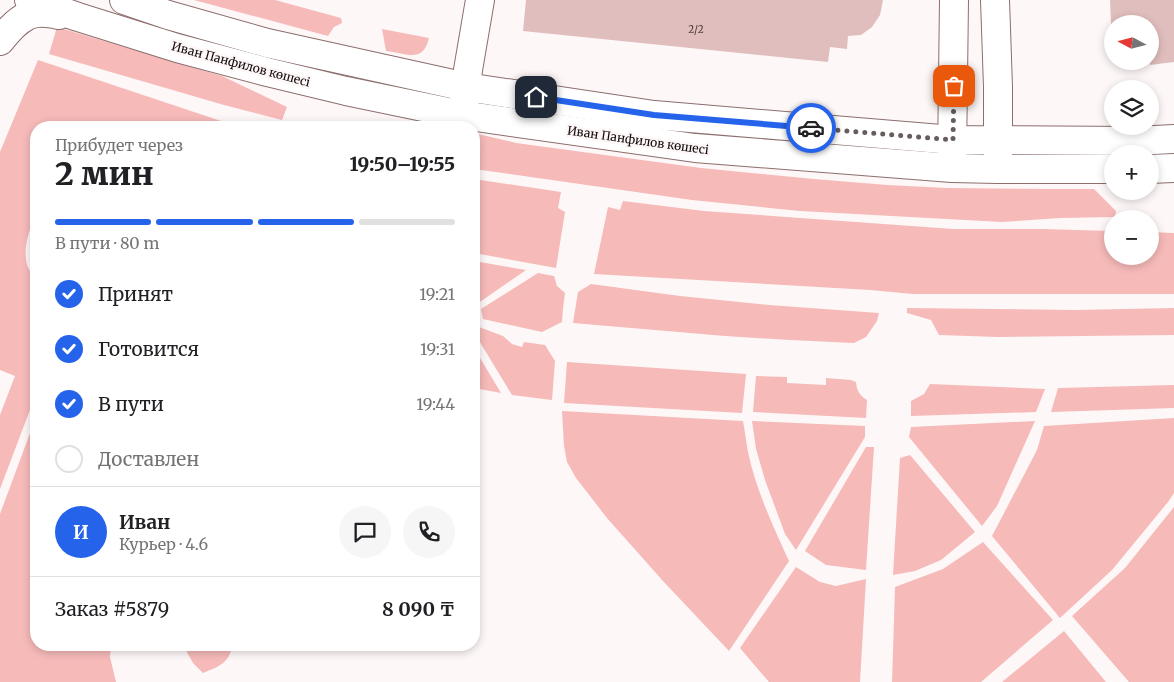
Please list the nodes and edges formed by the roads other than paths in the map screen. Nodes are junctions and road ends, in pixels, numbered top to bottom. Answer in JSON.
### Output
{"nodes":[{"id":1,"x":29,"y":0,"type":"edge"},
{"id":2,"x":124,"y":0,"type":"edge"},
{"id":3,"x":480,"y":0,"type":"edge"},
{"id":4,"x":954,"y":0,"type":"edge"},
{"id":5,"x":995,"y":0,"type":"edge"},
{"id":6,"x":78,"y":17,"type":"junction"},
{"id":7,"x":0,"y":41,"type":"edge"},
{"id":8,"x":466,"y":88,"type":"junction"},
{"id":9,"x":462,"y":115,"type":"junction"},
{"id":10,"x":953,"y":140,"type":"junction"},
{"id":11,"x":1174,"y":140,"type":"edge"},
{"id":12,"x":998,"y":141,"type":"junction"},
{"id":13,"x":952,"y":168,"type":"junction"},
{"id":14,"x":1174,"y":168,"type":"edge"},
{"id":15,"x":998,"y":169,"type":"junction"},
{"id":16,"x":1104,"y":169,"type":"edge"},
{"id":17,"x":1159,"y":169,"type":"edge"}],
"edges":[{"from":1,"to":6,"type":"street","name":"Иван Панфилов көшесі"},
{"from":2,"to":8,"type":"street"},
{"from":3,"to":8,"type":"street"},
{"from":4,"to":10,"type":"street"},
{"from":5,"to":12,"type":"street"},
{"from":6,"to":7,"type":"street"},
{"from":6,"to":9,"type":"street","name":"Иван Панфилов көшесі"},
{"from":8,"to":9,"type":"street"},
{"from":8,"to":10,"type":"street"},
{"from":9,"to":13,"type":"street","name":"Иван Панфилов көшесі"},
{"from":10,"to":12,"type":"street"},
{"from":10,"to":13,"type":"street"},
{"from":11,"to":12,"type":"street"},
{"from":12,"to":15,"type":"street"},
{"from":13,"to":15,"type":"street","name":"Иван Панфилов көшесі"},
{"from":14,"to":17,"type":"street"},
{"from":15,"to":16,"type":"street","name":"Иван Панфилов көшесі"}]}
